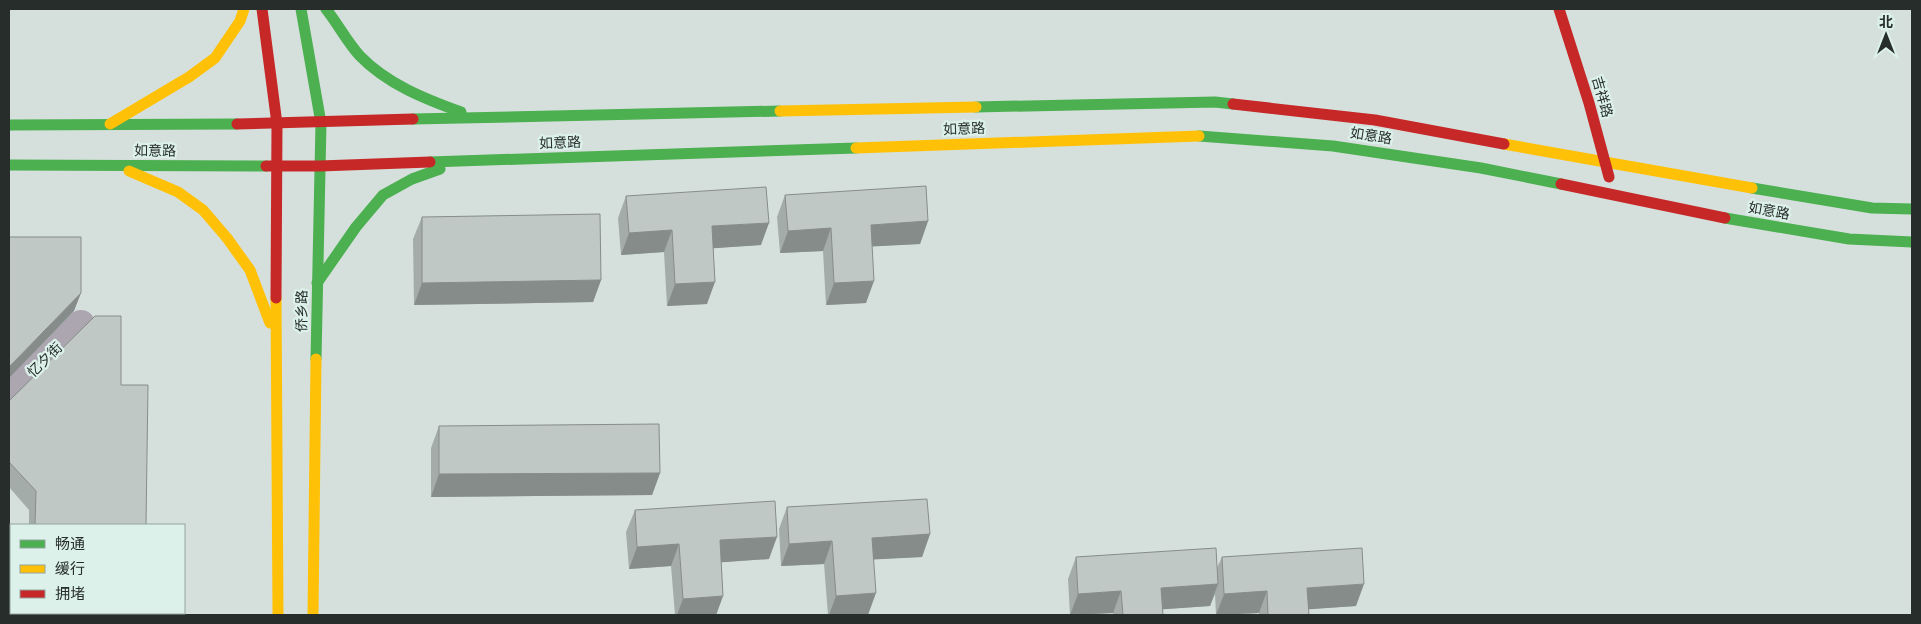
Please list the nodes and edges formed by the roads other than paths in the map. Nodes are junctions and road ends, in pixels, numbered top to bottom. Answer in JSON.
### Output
{"nodes":[{"id":1,"x":244,"y":9,"type":"edge"},
{"id":2,"x":262,"y":9,"type":"edge"},
{"id":3,"x":301,"y":9,"type":"edge"},
{"id":4,"x":326,"y":9,"type":"edge"},
{"id":5,"x":1559,"y":9,"type":"edge"},
{"id":6,"x":476,"y":117,"type":"junction"},
{"id":7,"x":321,"y":123,"type":"junction"},
{"id":8,"x":277,"y":124,"type":"junction"},
{"id":9,"x":9,"y":125,"type":"edge"},
{"id":10,"x":109,"y":125,"type":"junction"},
{"id":11,"x":1604,"y":161,"type":"junction"},
{"id":12,"x":462,"y":162,"type":"junction"},
{"id":13,"x":9,"y":165,"type":"edge"},
{"id":14,"x":116,"y":166,"type":"junction"},
{"id":15,"x":320,"y":166,"type":"junction"},
{"id":16,"x":277,"y":168,"type":"junction"},
{"id":17,"x":1614,"y":195,"type":"junction"},
{"id":18,"x":1912,"y":209,"type":"edge"},
{"id":19,"x":1912,"y":242,"type":"edge"},
{"id":20,"x":317,"y":283,"type":"junction"},
{"id":21,"x":81,"y":324,"type":"dead end"},
{"id":22,"x":276,"y":340,"type":"junction"},
{"id":23,"x":9,"y":396,"type":"edge"},
{"id":24,"x":278,"y":615,"type":"edge"},
{"id":25,"x":313,"y":615,"type":"edge"}],
"edges":[{"from":1,"to":10,"type":"street"},
{"from":2,"to":8,"type":"street","name":"侨乡路"},
{"from":3,"to":7,"type":"street","name":"侨乡路"},
{"from":4,"to":6,"type":"street"},
{"from":5,"to":11,"type":"street","name":"吉祥路"},
{"from":6,"to":7,"type":"street","name":"如意路"},
{"from":6,"to":11,"type":"street","name":"如意路"},
{"from":7,"to":8,"type":"street","name":"如意路"},
{"from":7,"to":15,"type":"street","name":"侨乡路"},
{"from":8,"to":10,"type":"street","name":"如意路"},
{"from":8,"to":16,"type":"street","name":"侨乡路"},
{"from":9,"to":10,"type":"street","name":"如意路"},
{"from":11,"to":17,"type":"street","name":"吉祥路"},
{"from":11,"to":18,"type":"street","name":"如意路"},
{"from":12,"to":15,"type":"street","name":"如意路"},
{"from":12,"to":17,"type":"street","name":"如意路"},
{"from":12,"to":20,"type":"street"},
{"from":13,"to":14,"type":"street","name":"如意路"},
{"from":14,"to":16,"type":"street","name":"如意路"},
{"from":14,"to":22,"type":"street"},
{"from":15,"to":16,"type":"street","name":"如意路"},
{"from":15,"to":20,"type":"street","name":"侨乡路"},
{"from":16,"to":22,"type":"street","name":"侨乡路"},
{"from":17,"to":19,"type":"street","name":"如意路"},
{"from":20,"to":25,"type":"street","name":"侨乡路"},
{"from":21,"to":23,"type":"street","name":"忆夕街"},
{"from":22,"to":24,"type":"street","name":"侨乡路"}]}
